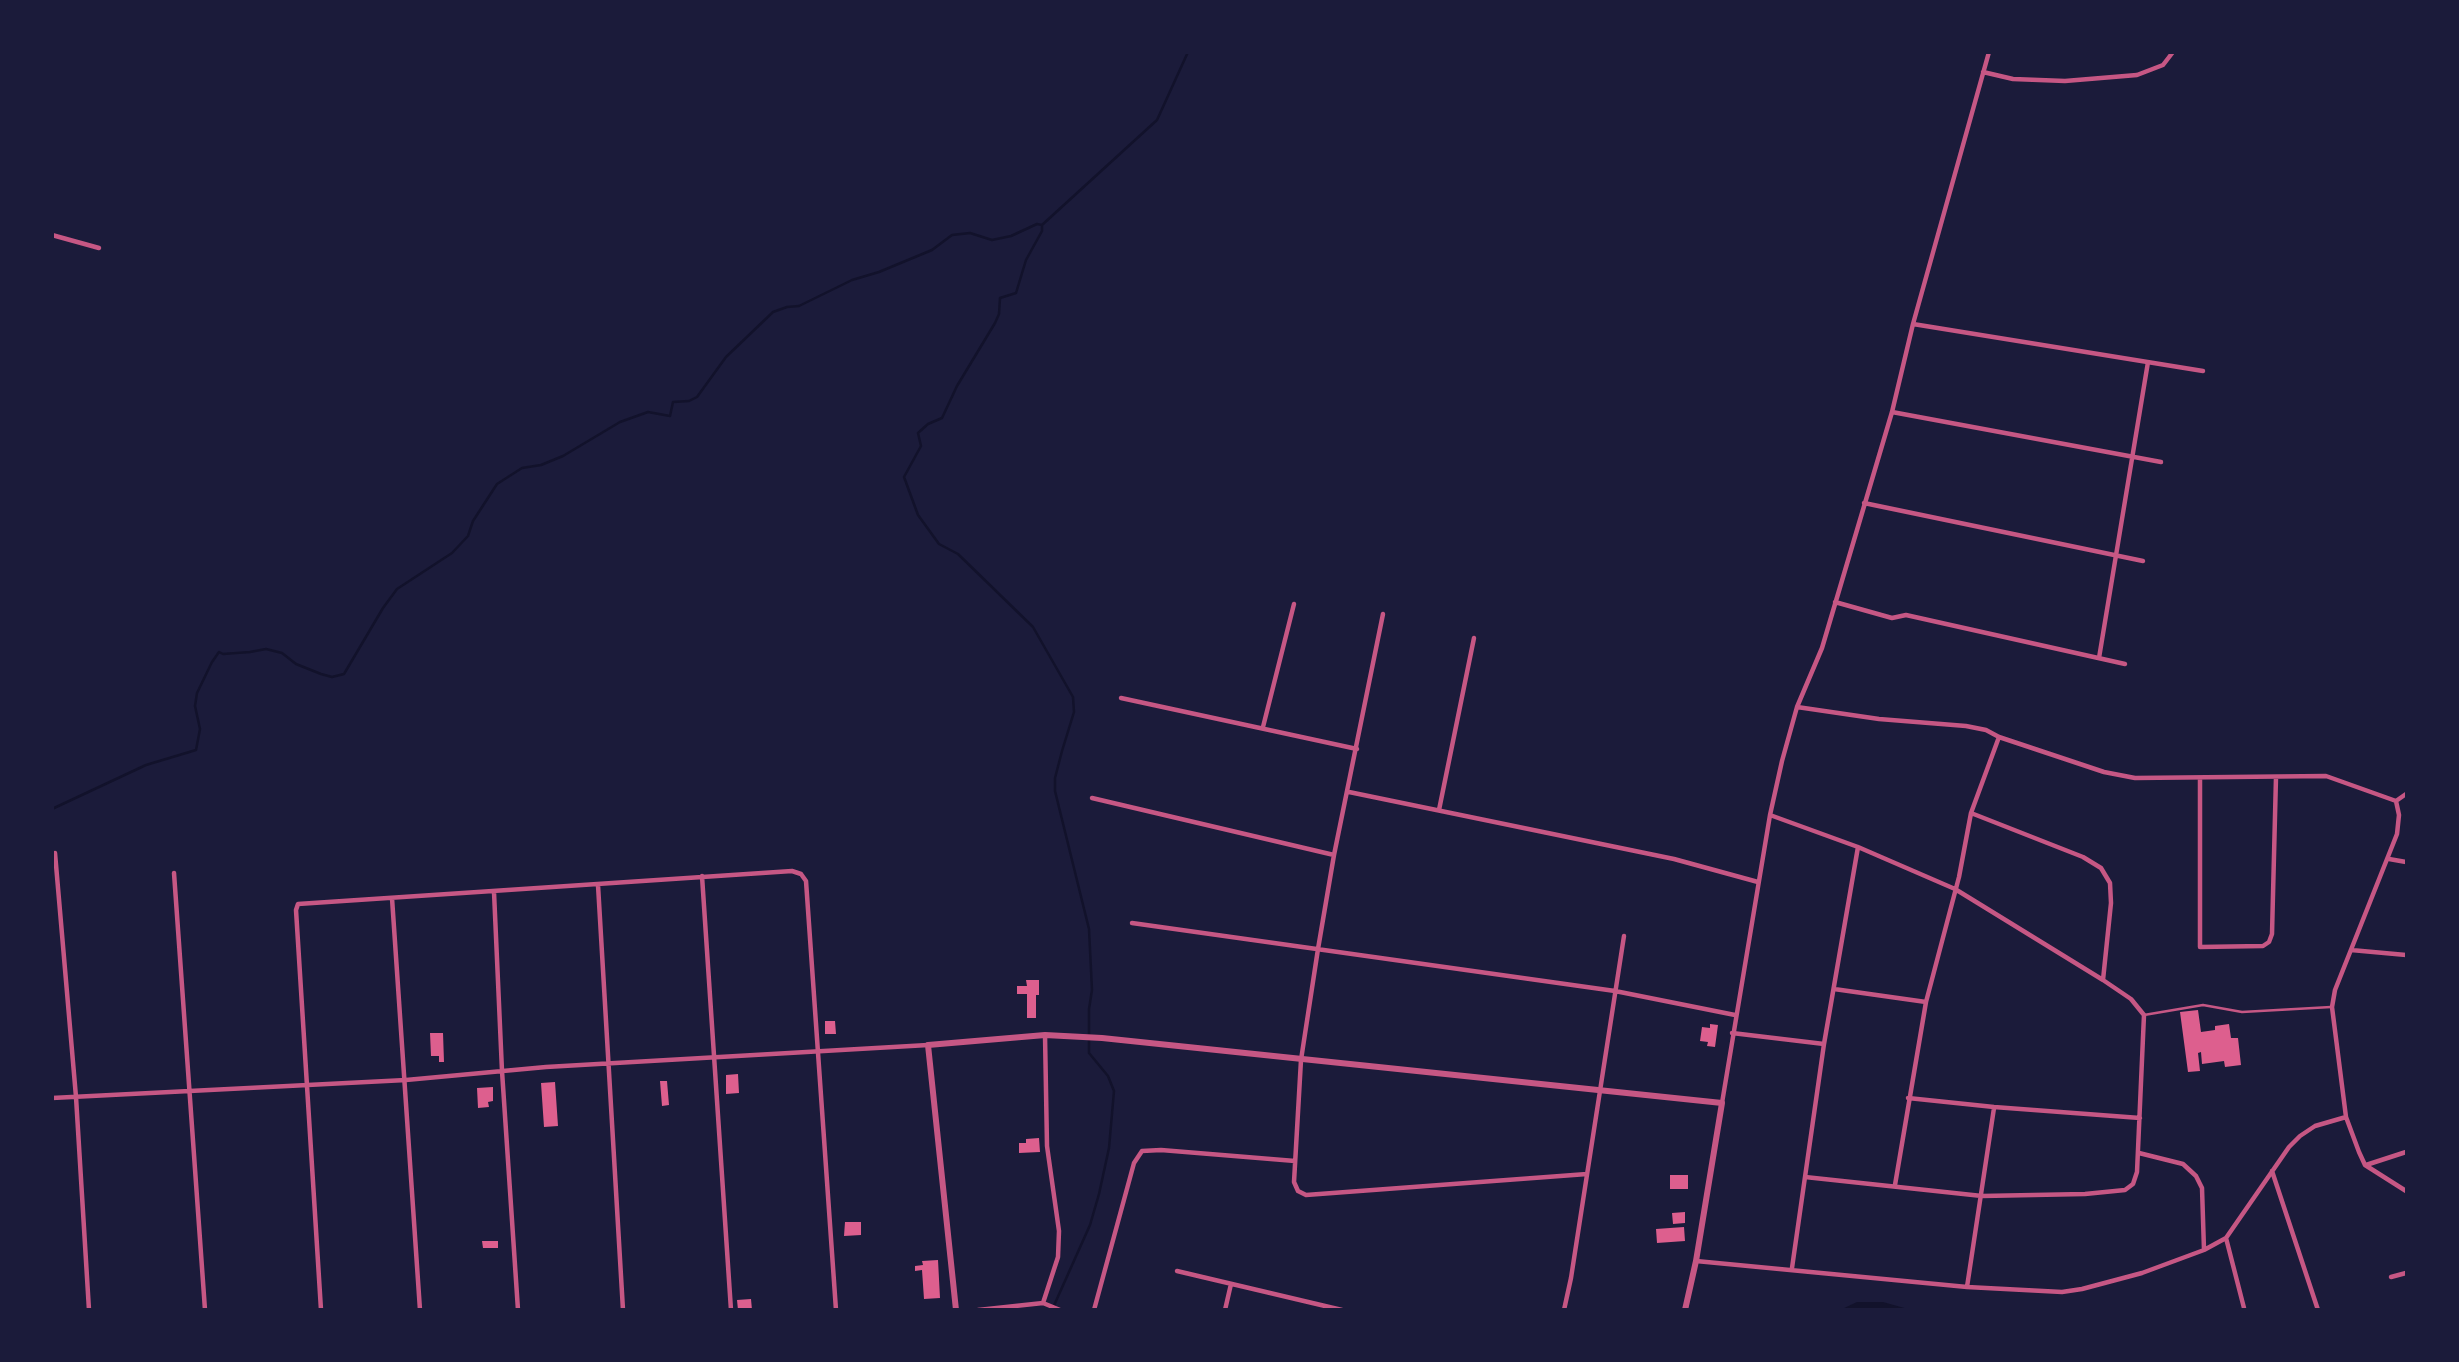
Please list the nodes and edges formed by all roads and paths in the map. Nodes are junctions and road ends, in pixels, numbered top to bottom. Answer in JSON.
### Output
{"nodes":[{"id":1,"x":1989,"y":52,"type":"edge"},
{"id":2,"x":2174,"y":52,"type":"edge"},
{"id":3,"x":1983,"y":72,"type":"junction"},
{"id":4,"x":52,"y":235,"type":"edge"},
{"id":5,"x":99,"y":248,"type":"dead end"},
{"id":6,"x":1913,"y":324,"type":"junction"},
{"id":7,"x":2148,"y":362,"type":"junction"},
{"id":8,"x":2203,"y":371,"type":"dead end"},
{"id":9,"x":1892,"y":412,"type":"junction"},
{"id":10,"x":2133,"y":456,"type":"junction"},
{"id":11,"x":2161,"y":462,"type":"dead end"},
{"id":12,"x":1864,"y":503,"type":"junction"},
{"id":13,"x":2116,"y":556,"type":"junction"},
{"id":14,"x":2143,"y":561,"type":"dead end"},
{"id":15,"x":1835,"y":602,"type":"junction"},
{"id":16,"x":1294,"y":604,"type":"dead end"},
{"id":17,"x":1383,"y":614,"type":"dead end"},
{"id":18,"x":1474,"y":638,"type":"dead end"},
{"id":19,"x":2099,"y":658,"type":"junction"},
{"id":20,"x":2125,"y":664,"type":"dead end"},
{"id":21,"x":1121,"y":698,"type":"dead end"},
{"id":22,"x":1797,"y":707,"type":"junction"},
{"id":23,"x":1263,"y":727,"type":"junction"},
{"id":24,"x":1999,"y":737,"type":"junction"},
{"id":25,"x":1357,"y":749,"type":"junction"},
{"id":26,"x":2276,"y":776,"type":"junction"},
{"id":27,"x":2200,"y":778,"type":"junction"},
{"id":28,"x":1349,"y":792,"type":"junction"},
{"id":29,"x":2406,"y":794,"type":"edge"},
{"id":30,"x":1092,"y":798,"type":"dead end"},
{"id":31,"x":2396,"y":801,"type":"junction"},
{"id":32,"x":1439,"y":810,"type":"junction"},
{"id":33,"x":1971,"y":813,"type":"junction"},
{"id":34,"x":1770,"y":814,"type":"junction"},
{"id":35,"x":1858,"y":847,"type":"junction"},
{"id":36,"x":55,"y":853,"type":"dead end"},
{"id":37,"x":1335,"y":855,"type":"junction"},
{"id":38,"x":2389,"y":859,"type":"junction"},
{"id":39,"x":2406,"y":862,"type":"edge"},
{"id":40,"x":174,"y":873,"type":"dead end"},
{"id":41,"x":702,"y":876,"type":"junction"},
{"id":42,"x":1758,"y":882,"type":"junction"},
{"id":43,"x":598,"y":885,"type":"junction"},
{"id":44,"x":1955,"y":889,"type":"junction"},
{"id":45,"x":494,"y":892,"type":"junction"},
{"id":46,"x":392,"y":898,"type":"junction"},
{"id":47,"x":1132,"y":923,"type":"dead end"},
{"id":48,"x":1624,"y":936,"type":"dead end"},
{"id":49,"x":1318,"y":949,"type":"junction"},
{"id":50,"x":2351,"y":950,"type":"junction"},
{"id":51,"x":2406,"y":955,"type":"edge"},
{"id":52,"x":2103,"y":980,"type":"junction"},
{"id":53,"x":1833,"y":989,"type":"junction"},
{"id":54,"x":1615,"y":991,"type":"junction"},
{"id":55,"x":1926,"y":1002,"type":"junction"},
{"id":56,"x":2332,"y":1007,"type":"junction"},
{"id":57,"x":2144,"y":1014,"type":"junction"},
{"id":58,"x":1735,"y":1015,"type":"junction"},
{"id":59,"x":1732,"y":1033,"type":"junction"},
{"id":60,"x":1045,"y":1035,"type":"junction"},
{"id":61,"x":1824,"y":1044,"type":"junction"},
{"id":62,"x":928,"y":1045,"type":"junction"},
{"id":63,"x":819,"y":1050,"type":"junction"},
{"id":64,"x":713,"y":1057,"type":"junction"},
{"id":65,"x":1301,"y":1060,"type":"junction"},
{"id":66,"x":608,"y":1064,"type":"junction"},
{"id":67,"x":502,"y":1071,"type":"junction"},
{"id":68,"x":406,"y":1080,"type":"junction"},
{"id":69,"x":308,"y":1084,"type":"junction"},
{"id":70,"x":1600,"y":1090,"type":"junction"},
{"id":71,"x":190,"y":1091,"type":"junction"},
{"id":72,"x":76,"y":1097,"type":"junction"},
{"id":73,"x":52,"y":1098,"type":"edge"},
{"id":74,"x":1908,"y":1098,"type":"junction"},
{"id":75,"x":1721,"y":1103,"type":"junction"},
{"id":76,"x":1994,"y":1107,"type":"junction"},
{"id":77,"x":2346,"y":1117,"type":"junction"},
{"id":78,"x":2140,"y":1118,"type":"junction"},
{"id":79,"x":2406,"y":1152,"type":"edge"},
{"id":80,"x":2139,"y":1153,"type":"junction"},
{"id":81,"x":1295,"y":1161,"type":"junction"},
{"id":82,"x":2365,"y":1165,"type":"junction"},
{"id":83,"x":2272,"y":1171,"type":"junction"},
{"id":84,"x":1587,"y":1174,"type":"junction"},
{"id":85,"x":1805,"y":1177,"type":"junction"},
{"id":86,"x":1895,"y":1185,"type":"junction"},
{"id":87,"x":2406,"y":1191,"type":"edge"},
{"id":88,"x":1982,"y":1196,"type":"junction"},
{"id":89,"x":2226,"y":1238,"type":"junction"},
{"id":90,"x":2204,"y":1250,"type":"junction"},
{"id":91,"x":1696,"y":1261,"type":"junction"},
{"id":92,"x":1792,"y":1268,"type":"junction"},
{"id":93,"x":1177,"y":1271,"type":"dead end"},
{"id":94,"x":2406,"y":1273,"type":"edge"},
{"id":95,"x":2391,"y":1277,"type":"dead end"},
{"id":96,"x":1231,"y":1284,"type":"junction"},
{"id":97,"x":1967,"y":1287,"type":"junction"},
{"id":98,"x":1043,"y":1303,"type":"junction"},
{"id":99,"x":2244,"y":1308,"type":"edge"},
{"id":100,"x":89,"y":1310,"type":"edge"},
{"id":101,"x":205,"y":1310,"type":"edge"},
{"id":102,"x":321,"y":1310,"type":"edge"},
{"id":103,"x":420,"y":1310,"type":"edge"},
{"id":104,"x":518,"y":1310,"type":"edge"},
{"id":105,"x":623,"y":1310,"type":"edge"},
{"id":106,"x":731,"y":1310,"type":"edge"},
{"id":107,"x":836,"y":1310,"type":"edge"},
{"id":108,"x":956,"y":1310,"type":"edge"},
{"id":109,"x":978,"y":1310,"type":"edge"},
{"id":110,"x":1060,"y":1310,"type":"edge"},
{"id":111,"x":1094,"y":1310,"type":"edge"},
{"id":112,"x":1225,"y":1310,"type":"edge"},
{"id":113,"x":1342,"y":1310,"type":"edge"},
{"id":114,"x":1564,"y":1310,"type":"edge"},
{"id":115,"x":1685,"y":1310,"type":"edge"},
{"id":116,"x":2318,"y":1310,"type":"edge"}],
"edges":[{"from":1,"to":3,"type":"street"},
{"from":2,"to":3,"type":"street"},
{"from":3,"to":6,"type":"street"},
{"from":4,"to":5,"type":"street"},
{"from":6,"to":7,"type":"street"},
{"from":6,"to":9,"type":"street"},
{"from":7,"to":8,"type":"street"},
{"from":7,"to":10,"type":"street"},
{"from":9,"to":10,"type":"street"},
{"from":9,"to":12,"type":"street"},
{"from":10,"to":11,"type":"street"},
{"from":10,"to":13,"type":"street"},
{"from":12,"to":13,"type":"street"},
{"from":12,"to":15,"type":"street"},
{"from":13,"to":14,"type":"street"},
{"from":13,"to":19,"type":"street"},
{"from":15,"to":19,"type":"street"},
{"from":15,"to":22,"type":"street"},
{"from":16,"to":23,"type":"street"},
{"from":17,"to":25,"type":"street"},
{"from":18,"to":32,"type":"street"},
{"from":19,"to":20,"type":"street"},
{"from":21,"to":23,"type":"street"},
{"from":22,"to":24,"type":"street"},
{"from":22,"to":34,"type":"street"},
{"from":23,"to":25,"type":"street"},
{"from":24,"to":27,"type":"street"},
{"from":24,"to":33,"type":"street"},
{"from":25,"to":28,"type":"street"},
{"from":26,"to":27,"type":"street"},
{"from":26,"to":27,"type":"street"},
{"from":26,"to":31,"type":"street"},
{"from":28,"to":32,"type":"street"},
{"from":28,"to":37,"type":"street"},
{"from":29,"to":31,"type":"street"},
{"from":30,"to":37,"type":"street"},
{"from":31,"to":38,"type":"street"},
{"from":32,"to":42,"type":"street"},
{"from":33,"to":44,"type":"street"},
{"from":33,"to":52,"type":"street"},
{"from":34,"to":35,"type":"street"},
{"from":34,"to":42,"type":"street"},
{"from":35,"to":44,"type":"street"},
{"from":35,"to":53,"type":"street"},
{"from":36,"to":72,"type":"street"},
{"from":37,"to":49,"type":"street"},
{"from":38,"to":39,"type":"street"},
{"from":38,"to":50,"type":"street"},
{"from":40,"to":71,"type":"street"},
{"from":41,"to":43,"type":"street"},
{"from":41,"to":63,"type":"street"},
{"from":41,"to":64,"type":"street"},
{"from":42,"to":58,"type":"street"},
{"from":43,"to":45,"type":"street"},
{"from":43,"to":66,"type":"street"},
{"from":44,"to":52,"type":"street"},
{"from":44,"to":55,"type":"street"},
{"from":45,"to":46,"type":"street"},
{"from":45,"to":67,"type":"street"},
{"from":46,"to":68,"type":"street"},
{"from":46,"to":69,"type":"street"},
{"from":47,"to":49,"type":"street"},
{"from":48,"to":54,"type":"street"},
{"from":49,"to":54,"type":"street"},
{"from":49,"to":65,"type":"street"},
{"from":50,"to":51,"type":"street"},
{"from":50,"to":56,"type":"street"},
{"from":52,"to":57,"type":"street"},
{"from":53,"to":55,"type":"street"},
{"from":53,"to":61,"type":"street"},
{"from":54,"to":58,"type":"street"},
{"from":54,"to":70,"type":"street"},
{"from":55,"to":74,"type":"street"},
{"from":56,"to":57,"type":"lane"},
{"from":56,"to":77,"type":"street"},
{"from":57,"to":78,"type":"street"},
{"from":58,"to":59,"type":"street"},
{"from":59,"to":61,"type":"street"},
{"from":59,"to":75,"type":"street"},
{"from":60,"to":62,"type":"street"},
{"from":60,"to":65,"type":"street"},
{"from":60,"to":98,"type":"street"},
{"from":61,"to":85,"type":"street"},
{"from":62,"to":63,"type":"street"},
{"from":62,"to":108,"type":"street"},
{"from":63,"to":64,"type":"street"},
{"from":63,"to":107,"type":"street"},
{"from":64,"to":66,"type":"street"},
{"from":64,"to":106,"type":"street"},
{"from":65,"to":70,"type":"street"},
{"from":65,"to":81,"type":"street"},
{"from":66,"to":67,"type":"street"},
{"from":66,"to":105,"type":"street"},
{"from":67,"to":68,"type":"street"},
{"from":67,"to":104,"type":"street"},
{"from":68,"to":69,"type":"street"},
{"from":68,"to":103,"type":"street"},
{"from":69,"to":71,"type":"street"},
{"from":69,"to":102,"type":"street"},
{"from":70,"to":75,"type":"street"},
{"from":70,"to":84,"type":"street"},
{"from":71,"to":72,"type":"street"},
{"from":71,"to":101,"type":"street"},
{"from":72,"to":73,"type":"street"},
{"from":72,"to":100,"type":"street"},
{"from":74,"to":76,"type":"street"},
{"from":74,"to":86,"type":"street"},
{"from":75,"to":91,"type":"street"},
{"from":76,"to":78,"type":"street"},
{"from":76,"to":88,"type":"street"},
{"from":77,"to":82,"type":"street"},
{"from":77,"to":83,"type":"street"},
{"from":78,"to":80,"type":"street"},
{"from":79,"to":82,"type":"street"},
{"from":80,"to":88,"type":"street"},
{"from":80,"to":90,"type":"street"},
{"from":81,"to":84,"type":"street"},
{"from":81,"to":111,"type":"street"},
{"from":82,"to":87,"type":"street"},
{"from":83,"to":89,"type":"street"},
{"from":83,"to":116,"type":"street"},
{"from":84,"to":114,"type":"street"},
{"from":85,"to":86,"type":"street"},
{"from":85,"to":92,"type":"street"},
{"from":86,"to":88,"type":"street"},
{"from":88,"to":97,"type":"street"},
{"from":89,"to":90,"type":"street"},
{"from":89,"to":99,"type":"street"},
{"from":90,"to":97,"type":"street"},
{"from":91,"to":92,"type":"street"},
{"from":91,"to":115,"type":"street"},
{"from":92,"to":97,"type":"street"},
{"from":93,"to":96,"type":"street"},
{"from":94,"to":95,"type":"street"},
{"from":96,"to":112,"type":"street"},
{"from":96,"to":113,"type":"street"},
{"from":98,"to":109,"type":"street"},
{"from":98,"to":110,"type":"street"}]}
